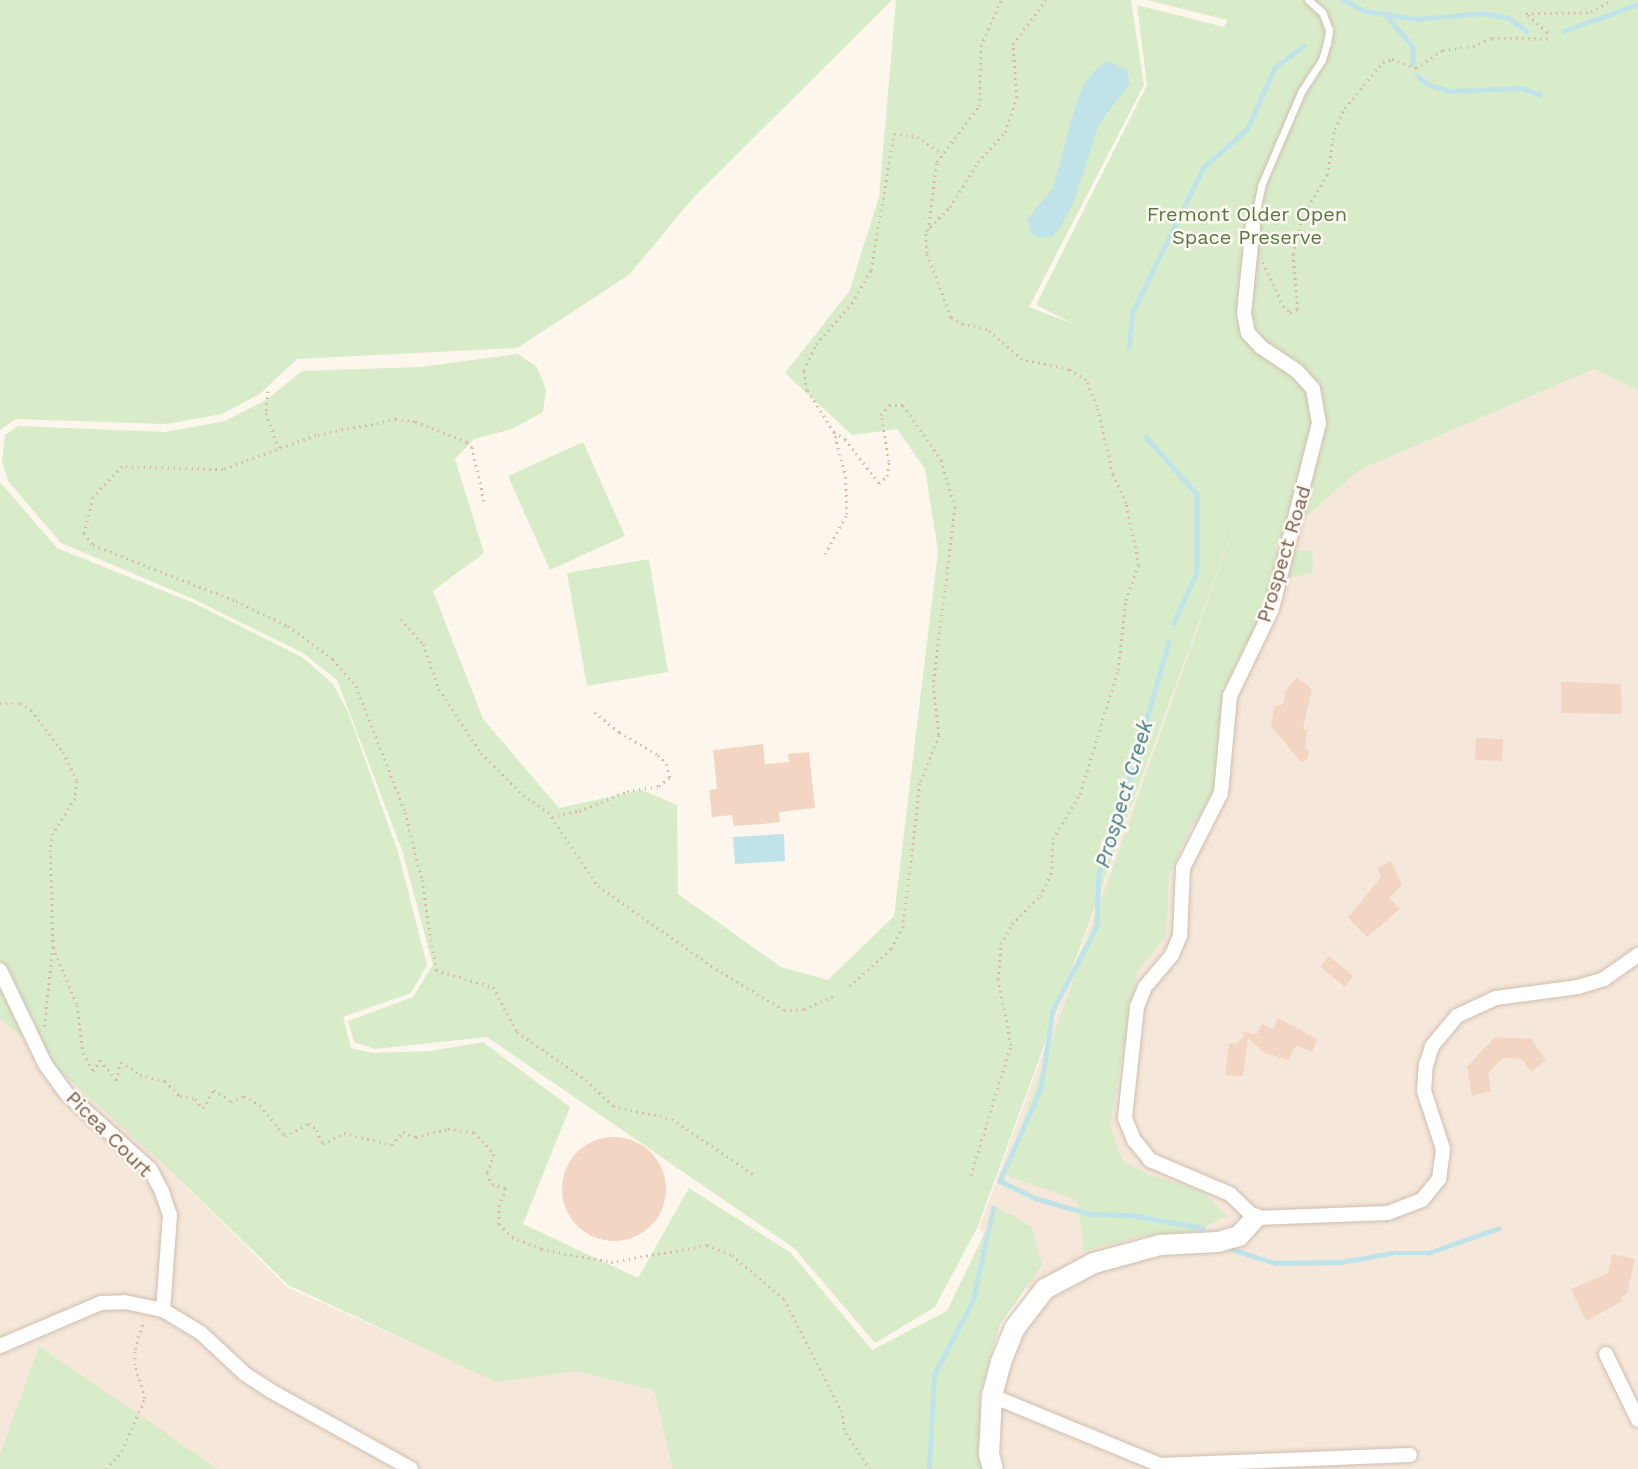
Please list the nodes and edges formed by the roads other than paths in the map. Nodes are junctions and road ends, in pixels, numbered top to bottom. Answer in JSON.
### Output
{"nodes":[{"id":1,"x":1308,"y":0,"type":"edge"},
{"id":2,"x":1252,"y":230,"type":"joint"},
{"id":3,"x":1638,"y":955,"type":"edge"},
{"id":4,"x":0,"y":970,"type":"edge"},
{"id":5,"x":1255,"y":1218,"type":"junction"},
{"id":6,"x":163,"y":1310,"type":"junction"},
{"id":7,"x":0,"y":1346,"type":"edge"},
{"id":8,"x":1606,"y":1354,"type":"dead end"},
{"id":9,"x":992,"y":1396,"type":"junction"},
{"id":10,"x":1638,"y":1420,"type":"edge"},
{"id":11,"x":1410,"y":1455,"type":"dead end"},
{"id":12,"x":411,"y":1469,"type":"edge"},
{"id":13,"x":993,"y":1469,"type":"edge"}],
"edges":[{"from":1,"to":2,"type":"lane","name":"Prospect Road"},
{"from":2,"to":5,"type":"street","name":"Prospect Road"},
{"from":3,"to":5,"type":"street"},
{"from":4,"to":6,"type":"street","name":"Picea Court"},
{"from":5,"to":9,"type":"street"},
{"from":6,"to":7,"type":"street"},
{"from":6,"to":12,"type":"street"},
{"from":8,"to":10,"type":"street"},
{"from":9,"to":11,"type":"street"},
{"from":9,"to":13,"type":"street"}]}
